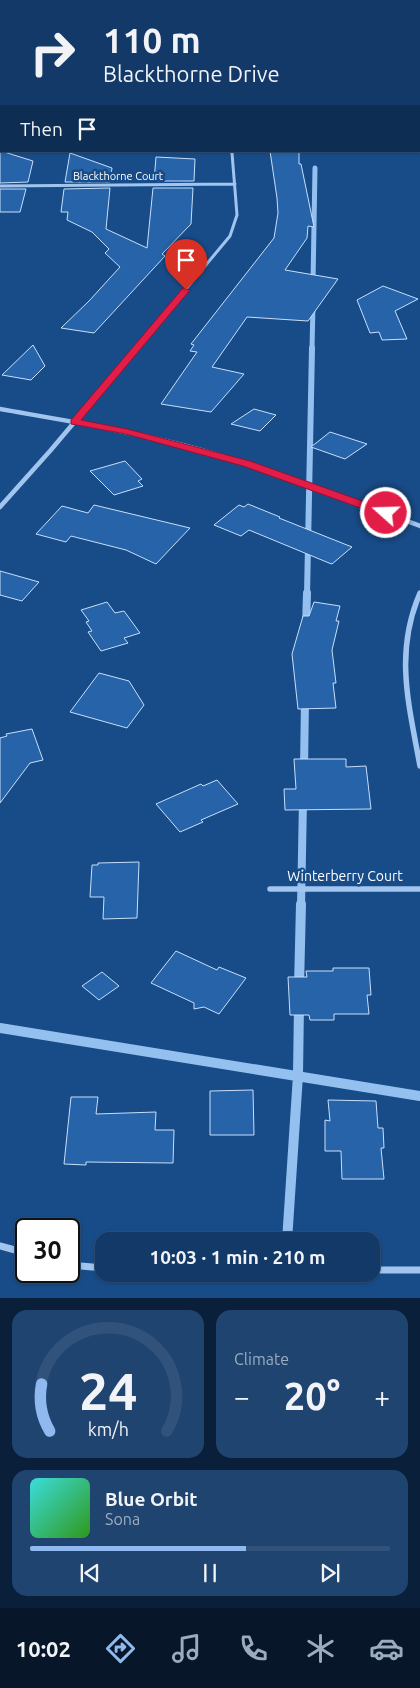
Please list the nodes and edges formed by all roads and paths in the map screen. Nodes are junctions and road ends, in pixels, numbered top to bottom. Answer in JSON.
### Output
{"nodes":[{"id":1,"x":232,"y":152,"type":"edge"},
{"id":2,"x":235,"y":184,"type":"junction"},
{"id":3,"x":0,"y":186,"type":"edge"},
{"id":4,"x":0,"y":410,"type":"edge"},
{"id":5,"x":74,"y":422,"type":"junction"},
{"id":6,"x":0,"y":506,"type":"edge"},
{"id":7,"x":420,"y":526,"type":"edge"},
{"id":8,"x":420,"y":593,"type":"edge"},
{"id":9,"x":420,"y":766,"type":"edge"},
{"id":10,"x":270,"y":889,"type":"dead end"},
{"id":11,"x":420,"y":889,"type":"edge"},
{"id":12,"x":0,"y":1246,"type":"edge"},
{"id":13,"x":15,"y":1250,"type":"edge"},
{"id":14,"x":80,"y":1266,"type":"edge"},
{"id":15,"x":95,"y":1267,"type":"edge"},
{"id":16,"x":380,"y":1270,"type":"edge"},
{"id":17,"x":420,"y":1270,"type":"edge"}],
"edges":[{"from":1,"to":2,"type":"street"},
{"from":2,"to":3,"type":"street","name":"Blackthorne Court"},
{"from":2,"to":5,"type":"street"},
{"from":4,"to":5,"type":"street"},
{"from":5,"to":6,"type":"street"},
{"from":5,"to":7,"type":"street"},
{"from":8,"to":9,"type":"street"},
{"from":10,"to":11,"type":"street","name":"Winterberry Court"},
{"from":12,"to":13,"type":"street"},
{"from":14,"to":15,"type":"street"},
{"from":16,"to":17,"type":"street"}]}
